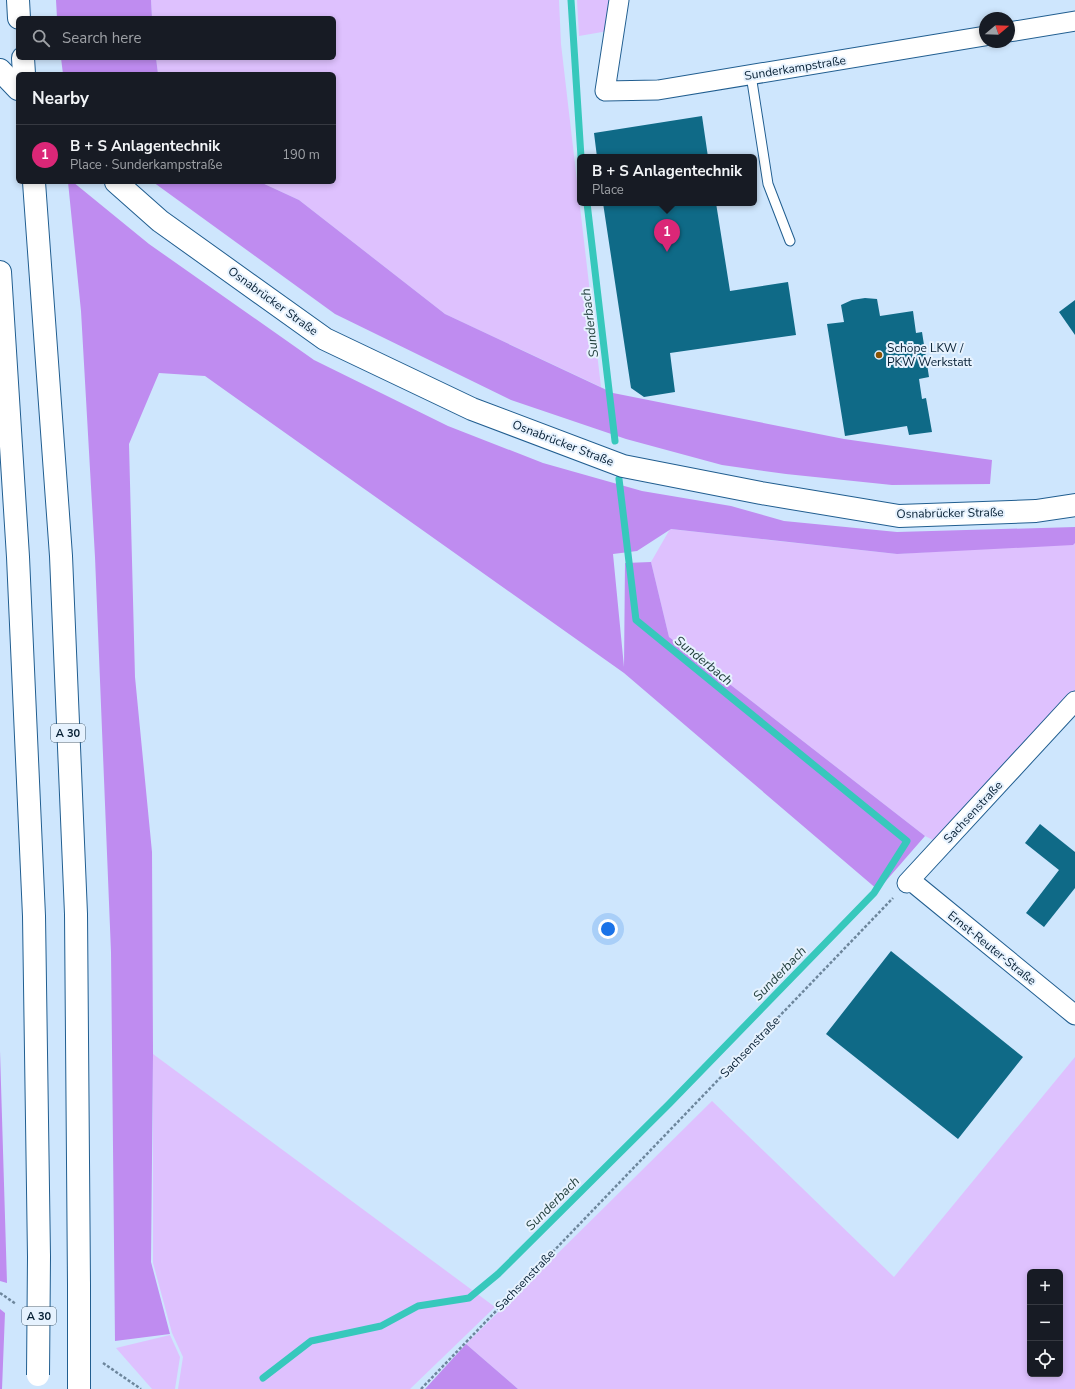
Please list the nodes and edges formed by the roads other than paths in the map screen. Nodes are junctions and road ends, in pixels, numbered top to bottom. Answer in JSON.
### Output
{"nodes":[{"id":1,"x":18,"y":0,"type":"edge"},
{"id":2,"x":619,"y":0,"type":"edge"},
{"id":3,"x":19,"y":16,"type":"edge"},
{"id":4,"x":1075,"y":21,"type":"edge"},
{"id":5,"x":1015,"y":31,"type":"edge"},
{"id":6,"x":979,"y":37,"type":"edge"},
{"id":7,"x":23,"y":60,"type":"edge"},
{"id":8,"x":0,"y":70,"type":"edge"},
{"id":9,"x":24,"y":72,"type":"edge"},
{"id":10,"x":751,"y":75,"type":"junction"},
{"id":11,"x":16,"y":87,"type":"edge"},
{"id":12,"x":34,"y":184,"type":"edge"},
{"id":13,"x":118,"y":184,"type":"edge"},
{"id":14,"x":790,"y":241,"type":"dead end"},
{"id":15,"x":0,"y":272,"type":"edge"},
{"id":16,"x":1075,"y":505,"type":"edge"},
{"id":17,"x":1075,"y":701,"type":"edge"},
{"id":18,"x":908,"y":882,"type":"joint"},
{"id":19,"x":1075,"y":1015,"type":"edge"},
{"id":20,"x":38,"y":1382,"type":"edge"},
{"id":21,"x":79,"y":1389,"type":"edge"}],
"edges":[{"from":1,"to":3,"type":"main road"},
{"from":2,"to":10,"type":"street","name":"Sunderkampstraße"},
{"from":4,"to":5,"type":"street"},
{"from":6,"to":10,"type":"street","name":"Sunderkampstraße"},
{"from":7,"to":9,"type":"main road"},
{"from":8,"to":11,"type":"main road"},
{"from":10,"to":14,"type":"lane"},
{"from":12,"to":21,"type":"main road","number":"A 30","bridge":true},
{"from":13,"to":16,"type":"main road","name":"Osnabrücker Straße"},
{"from":15,"to":20,"type":"main road","number":"A 30","bridge":true},
{"from":17,"to":18,"type":"street","name":"Sachsenstraße"},
{"from":18,"to":19,"type":"street","name":"Ernst-Reuter-Straße"}]}
